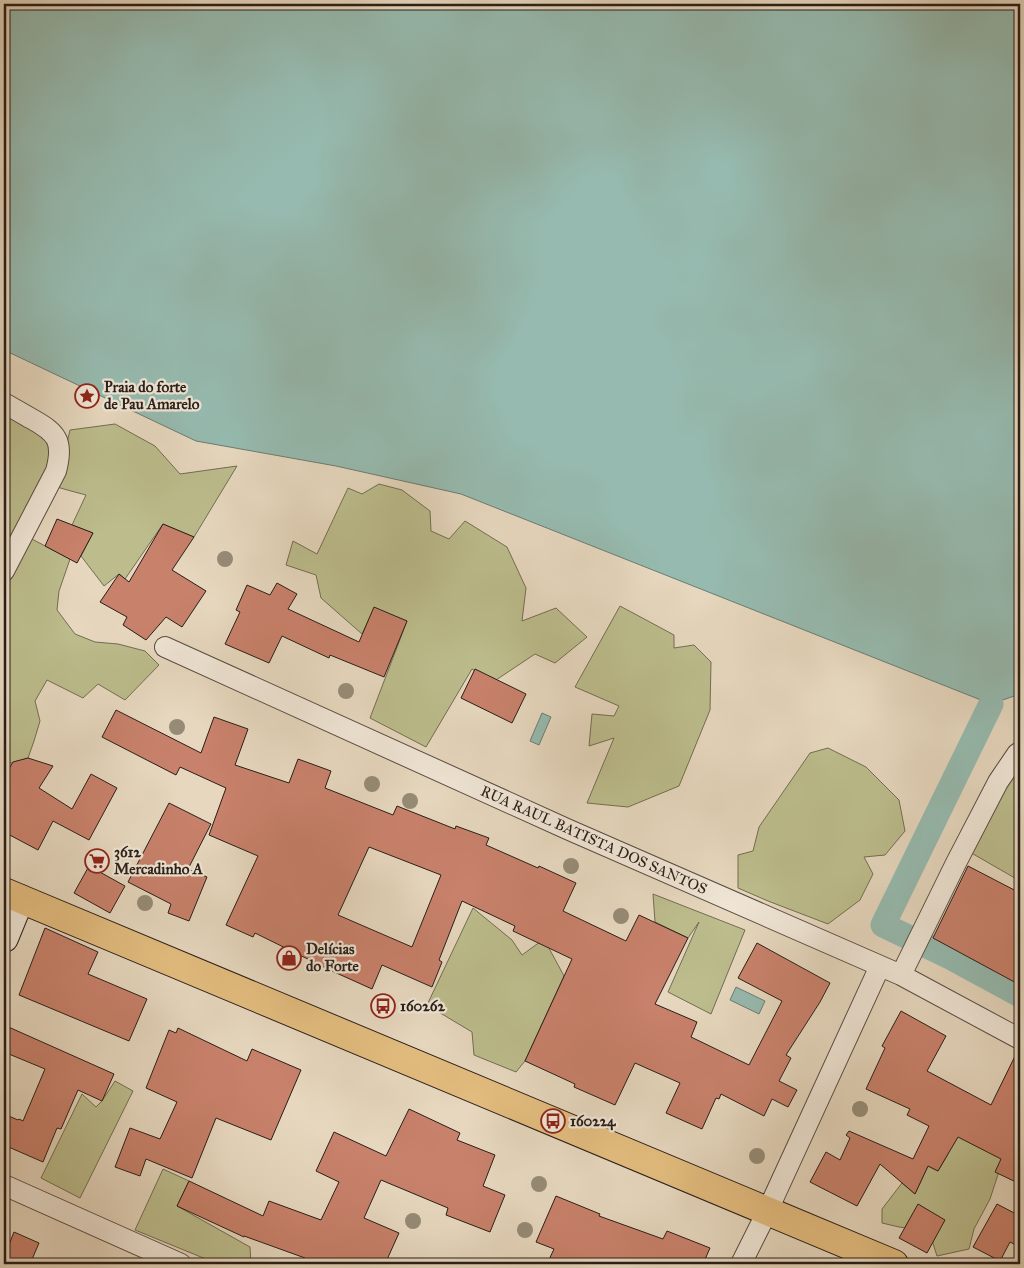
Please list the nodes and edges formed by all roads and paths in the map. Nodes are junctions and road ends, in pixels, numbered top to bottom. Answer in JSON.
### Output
{"nodes":[{"id":1,"x":4,"y":403,"type":"edge"},
{"id":2,"x":4,"y":571,"type":"edge"},
{"id":3,"x":165,"y":647,"type":"dead end"},
{"id":4,"x":1020,"y":752,"type":"edge"},
{"id":5,"x":12,"y":895,"type":"edge"},
{"id":6,"x":4,"y":938,"type":"edge"},
{"id":7,"x":880,"y":966,"type":"junction"},
{"id":8,"x":901,"y":975,"type":"junction"},
{"id":9,"x":1020,"y":1039,"type":"edge"},
{"id":10,"x":4,"y":1185,"type":"edge"},
{"id":11,"x":767,"y":1212,"type":"junction"},
{"id":12,"x":181,"y":1264,"type":"edge"},
{"id":13,"x":741,"y":1264,"type":"edge"},
{"id":14,"x":894,"y":1264,"type":"edge"}],
"edges":[{"from":1,"to":2,"type":"street"},
{"from":3,"to":7,"type":"street","name":"RUA RAUL BATISTA DOS SANTOS"},
{"from":4,"to":8,"type":"street"},
{"from":5,"to":6,"type":"street"},
{"from":5,"to":11,"type":"main road"},
{"from":7,"to":8,"type":"street","name":"RUA RAUL BATISTA DOS SANTOS"},
{"from":7,"to":11,"type":"street"},
{"from":8,"to":9,"type":"street","name":"RUA RAUL BATISTA DOS SANTOS"},
{"from":10,"to":12,"type":"street"},
{"from":11,"to":13,"type":"street"},
{"from":11,"to":14,"type":"main road"}]}
